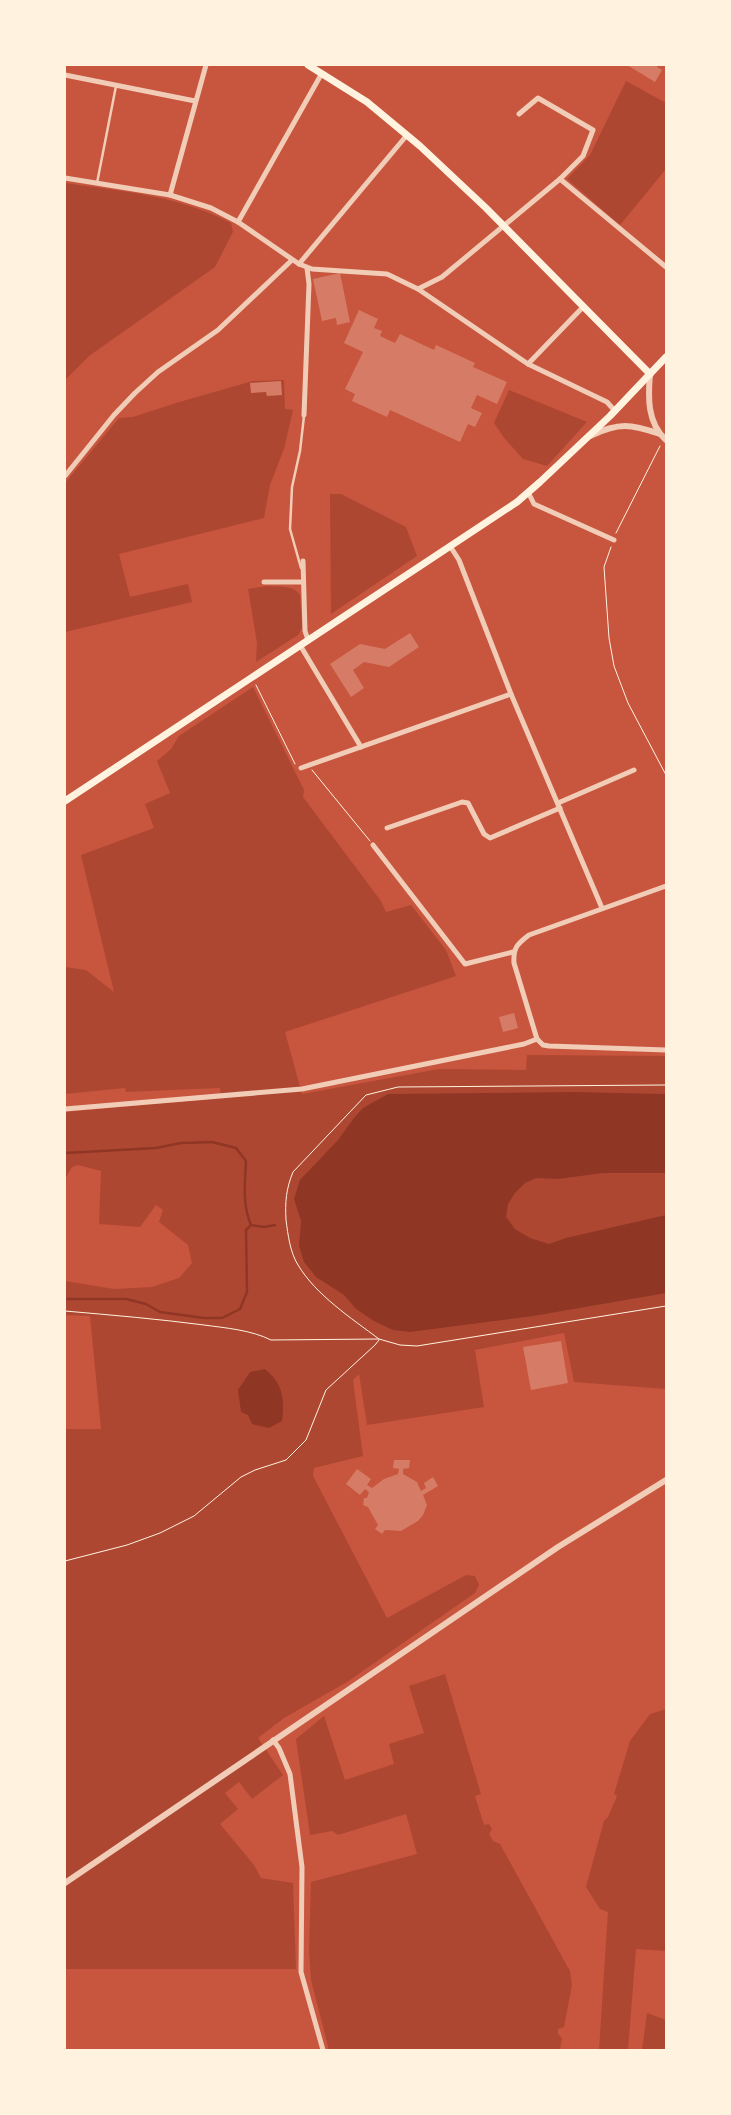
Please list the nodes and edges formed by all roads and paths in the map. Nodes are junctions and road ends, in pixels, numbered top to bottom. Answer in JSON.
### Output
{"nodes":[{"id":1,"x":206,"y":65,"type":"edge"},
{"id":2,"x":308,"y":65,"type":"edge"},
{"id":3,"x":322,"y":73,"type":"junction"},
{"id":4,"x":65,"y":75,"type":"edge"},
{"id":5,"x":116,"y":85,"type":"junction"},
{"id":6,"x":195,"y":101,"type":"junction"},
{"id":7,"x":519,"y":114,"type":"dead end"},
{"id":8,"x":407,"y":135,"type":"junction"},
{"id":9,"x":65,"y":178,"type":"edge"},
{"id":10,"x":560,"y":180,"type":"junction"},
{"id":11,"x":97,"y":183,"type":"junction"},
{"id":12,"x":170,"y":195,"type":"junction"},
{"id":13,"x":238,"y":222,"type":"junction"},
{"id":14,"x":504,"y":227,"type":"junction"},
{"id":15,"x":292,"y":260,"type":"junction"},
{"id":16,"x":299,"y":264,"type":"junction"},
{"id":17,"x":666,"y":267,"type":"edge"},
{"id":18,"x":307,"y":268,"type":"junction"},
{"id":19,"x":418,"y":289,"type":"junction"},
{"id":20,"x":583,"y":307,"type":"junction"},
{"id":21,"x":666,"y":356,"type":"edge"},
{"id":22,"x":528,"y":364,"type":"junction"},
{"id":23,"x":650,"y":374,"type":"junction"},
{"id":24,"x":615,"y":410,"type":"junction"},
{"id":25,"x":304,"y":415,"type":"joint"},
{"id":26,"x":660,"y":434,"type":"junction"},
{"id":27,"x":588,"y":437,"type":"junction"},
{"id":28,"x":666,"y":440,"type":"edge"},
{"id":29,"x":658,"y":449,"type":"dead end"},
{"id":30,"x":65,"y":476,"type":"edge"},
{"id":31,"x":528,"y":492,"type":"junction"},
{"id":32,"x":614,"y":540,"type":"junction"},
{"id":33,"x":450,"y":546,"type":"junction"},
{"id":34,"x":304,"y":561,"type":"dead end"},
{"id":35,"x":303,"y":574,"type":"junction"},
{"id":36,"x":264,"y":582,"type":"dead end"},
{"id":37,"x":303,"y":582,"type":"junction"},
{"id":38,"x":308,"y":640,"type":"junction"},
{"id":39,"x":300,"y":645,"type":"junction"},
{"id":40,"x":511,"y":694,"type":"junction"},
{"id":41,"x":361,"y":747,"type":"junction"},
{"id":42,"x":301,"y":768,"type":"dead end"},
{"id":43,"x":634,"y":770,"type":"dead end"},
{"id":44,"x":666,"y":775,"type":"edge"},
{"id":45,"x":65,"y":801,"type":"edge"},
{"id":46,"x":559,"y":806,"type":"junction"},
{"id":47,"x":387,"y":828,"type":"dead end"},
{"id":48,"x":374,"y":845,"type":"dead end"},
{"id":49,"x":666,"y":886,"type":"edge"},
{"id":50,"x":602,"y":908,"type":"junction"},
{"id":51,"x":513,"y":952,"type":"junction"},
{"id":52,"x":537,"y":1039,"type":"junction"},
{"id":53,"x":666,"y":1050,"type":"edge"},
{"id":54,"x":666,"y":1085,"type":"edge"},
{"id":55,"x":65,"y":1109,"type":"edge"},
{"id":56,"x":666,"y":1306,"type":"edge"},
{"id":57,"x":65,"y":1311,"type":"edge"},
{"id":58,"x":379,"y":1339,"type":"junction"},
{"id":59,"x":666,"y":1480,"type":"edge"},
{"id":60,"x":65,"y":1561,"type":"edge"},
{"id":61,"x":273,"y":1740,"type":"junction"},
{"id":62,"x":65,"y":1883,"type":"edge"},
{"id":63,"x":323,"y":2050,"type":"edge"}],
"edges":[{"from":1,"to":6,"type":"street"},
{"from":2,"to":3,"type":"main road"},
{"from":3,"to":8,"type":"main road"},
{"from":3,"to":13,"type":"street"},
{"from":4,"to":5,"type":"street"},
{"from":5,"to":6,"type":"street"},
{"from":5,"to":11,"type":"lane"},
{"from":6,"to":12,"type":"street"},
{"from":7,"to":10,"type":"street"},
{"from":8,"to":14,"type":"main road"},
{"from":8,"to":16,"type":"street"},
{"from":9,"to":11,"type":"street"},
{"from":10,"to":14,"type":"street"},
{"from":10,"to":17,"type":"street"},
{"from":11,"to":12,"type":"street"},
{"from":12,"to":13,"type":"street"},
{"from":13,"to":15,"type":"street"},
{"from":14,"to":19,"type":"street"},
{"from":14,"to":20,"type":"main road"},
{"from":15,"to":16,"type":"street"},
{"from":15,"to":30,"type":"street"},
{"from":16,"to":18,"type":"street"},
{"from":18,"to":19,"type":"street"},
{"from":18,"to":25,"type":"street"},
{"from":19,"to":22,"type":"street"},
{"from":20,"to":22,"type":"street"},
{"from":20,"to":23,"type":"main road"},
{"from":21,"to":23,"type":"main road"},
{"from":22,"to":24,"type":"street"},
{"from":23,"to":24,"type":"main road"},
{"from":23,"to":26,"type":"street"},
{"from":24,"to":27,"type":"main road"},
{"from":25,"to":35,"type":"lane"},
{"from":26,"to":27,"type":"street"},
{"from":26,"to":28,"type":"street"},
{"from":27,"to":31,"type":"main road"},
{"from":29,"to":32,"type":"path"},
{"from":31,"to":32,"type":"street"},
{"from":31,"to":33,"type":"main road"},
{"from":32,"to":44,"type":"path"},
{"from":33,"to":38,"type":"main road"},
{"from":33,"to":40,"type":"street"},
{"from":34,"to":35,"type":"street"},
{"from":35,"to":37,"type":"street"},
{"from":36,"to":37,"type":"street"},
{"from":37,"to":38,"type":"street"},
{"from":38,"to":39,"type":"main road"},
{"from":39,"to":41,"type":"street"},
{"from":39,"to":45,"type":"main road"},
{"from":40,"to":41,"type":"street"},
{"from":40,"to":46,"type":"street"},
{"from":41,"to":42,"type":"street"},
{"from":43,"to":46,"type":"street"},
{"from":46,"to":47,"type":"street"},
{"from":46,"to":50,"type":"street"},
{"from":48,"to":51,"type":"street"},
{"from":49,"to":50,"type":"street"},
{"from":50,"to":51,"type":"street"},
{"from":51,"to":52,"type":"street"},
{"from":52,"to":53,"type":"street"},
{"from":52,"to":55,"type":"street"},
{"from":54,"to":58,"type":"path"},
{"from":56,"to":58,"type":"path"},
{"from":57,"to":58,"type":"path"},
{"from":58,"to":60,"type":"path"},
{"from":59,"to":61,"type":"street"},
{"from":61,"to":62,"type":"street"},
{"from":61,"to":63,"type":"street"}]}
